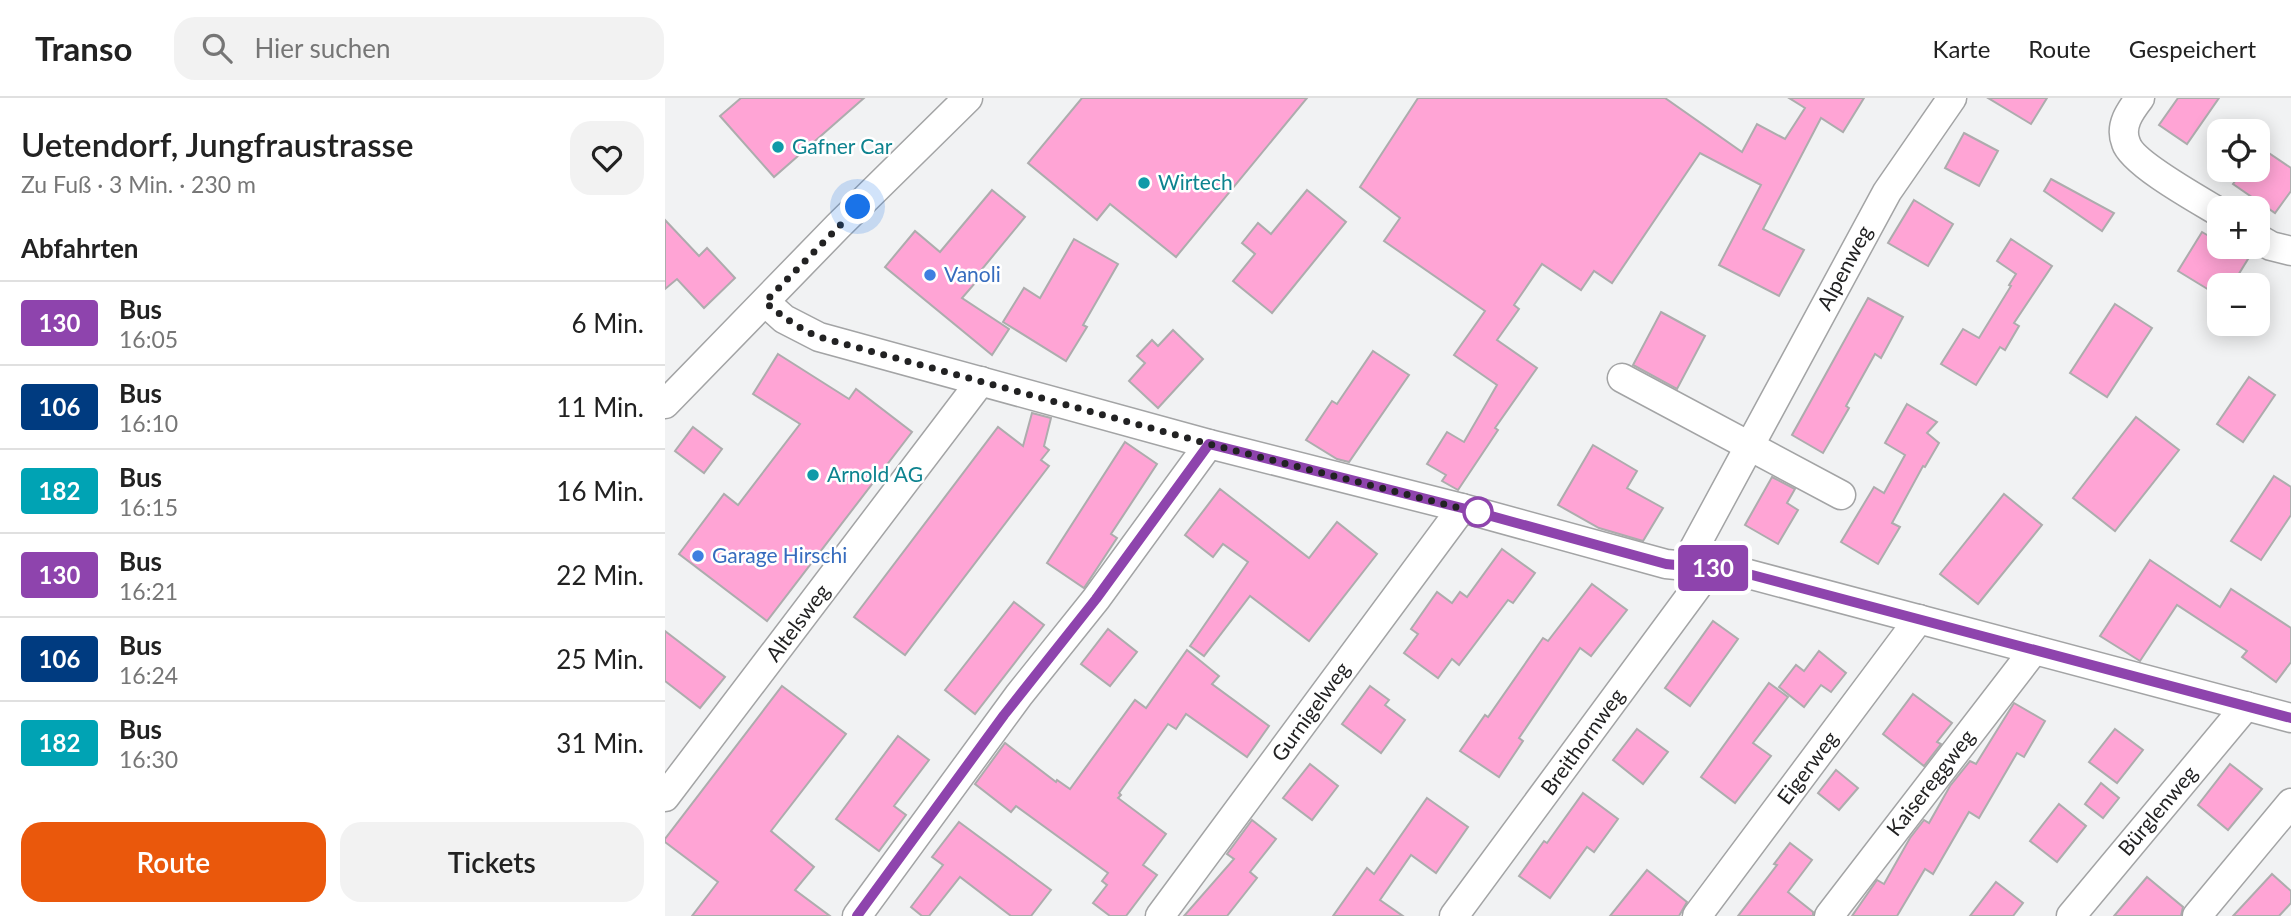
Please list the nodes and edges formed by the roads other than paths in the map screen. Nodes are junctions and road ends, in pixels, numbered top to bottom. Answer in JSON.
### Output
{"nodes":[{"id":1,"x":968,"y":98,"type":"edge"},
{"id":2,"x":1952,"y":98,"type":"edge"},
{"id":3,"x":2140,"y":98,"type":"edge"},
{"id":4,"x":2207,"y":204,"type":"edge"},
{"id":5,"x":2270,"y":246,"type":"edge"},
{"id":6,"x":2291,"y":251,"type":"edge"},
{"id":7,"x":765,"y":302,"type":"junction"},
{"id":8,"x":1622,"y":378,"type":"dead end"},
{"id":9,"x":981,"y":381,"type":"junction"},
{"id":10,"x":665,"y":404,"type":"edge"},
{"id":11,"x":1209,"y":444,"type":"junction"},
{"id":12,"x":1750,"y":445,"type":"junction"},
{"id":13,"x":1841,"y":495,"type":"dead end"},
{"id":14,"x":1462,"y":508,"type":"junction"},
{"id":15,"x":1698,"y":568,"type":"junction"},
{"id":16,"x":1919,"y":619,"type":"junction"},
{"id":17,"x":2034,"y":650,"type":"junction"},
{"id":18,"x":2246,"y":706,"type":"junction"},
{"id":19,"x":2291,"y":718,"type":"edge"},
{"id":20,"x":665,"y":797,"type":"edge"},
{"id":21,"x":2291,"y":803,"type":"edge"},
{"id":22,"x":857,"y":916,"type":"edge"},
{"id":23,"x":1160,"y":916,"type":"edge"},
{"id":24,"x":1454,"y":916,"type":"edge"},
{"id":25,"x":1697,"y":916,"type":"edge"},
{"id":26,"x":1829,"y":916,"type":"edge"},
{"id":27,"x":2071,"y":916,"type":"edge"},
{"id":28,"x":2196,"y":916,"type":"edge"}],
"edges":[{"from":1,"to":7,"type":"street"},
{"from":2,"to":12,"type":"street","name":"Alpenweg"},
{"from":3,"to":4,"type":"street"},
{"from":5,"to":6,"type":"street"},
{"from":7,"to":9,"type":"street"},
{"from":7,"to":10,"type":"street"},
{"from":8,"to":12,"type":"street"},
{"from":9,"to":11,"type":"street"},
{"from":9,"to":20,"type":"street","name":"Altelsweg"},
{"from":11,"to":14,"type":"street"},
{"from":11,"to":22,"type":"street"},
{"from":12,"to":13,"type":"street"},
{"from":12,"to":15,"type":"street","name":"Alpenweg"},
{"from":14,"to":15,"type":"street"},
{"from":14,"to":23,"type":"street","name":"Gurnigelweg"},
{"from":15,"to":16,"type":"street"},
{"from":15,"to":24,"type":"street","name":"Breithornweg"},
{"from":16,"to":17,"type":"street"},
{"from":16,"to":25,"type":"street","name":"Eigerweg"},
{"from":17,"to":18,"type":"street"},
{"from":17,"to":26,"type":"street","name":"Kaisereggweg"},
{"from":18,"to":19,"type":"street"},
{"from":18,"to":27,"type":"street","name":"Bürglenweg"},
{"from":21,"to":28,"type":"street"}]}
